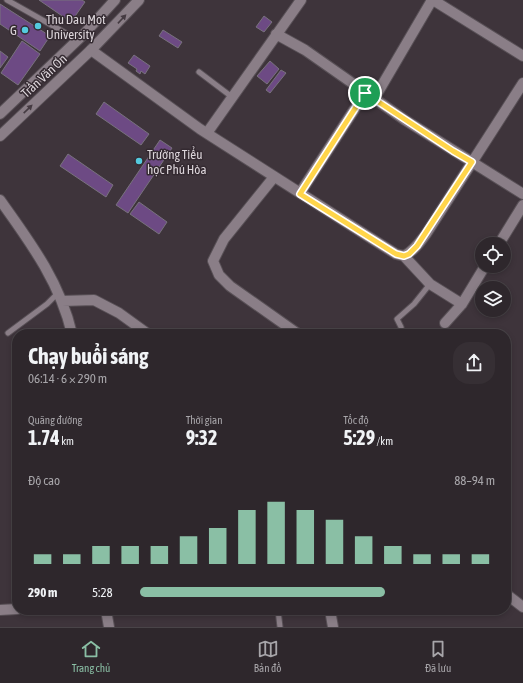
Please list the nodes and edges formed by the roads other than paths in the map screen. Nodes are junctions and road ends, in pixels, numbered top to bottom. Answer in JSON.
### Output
{"nodes":[{"id":1,"x":7,"y":0,"type":"edge"},
{"id":2,"x":115,"y":0,"type":"edge"},
{"id":3,"x":139,"y":0,"type":"edge"},
{"id":4,"x":301,"y":0,"type":"edge"},
{"id":5,"x":433,"y":0,"type":"edge"},
{"id":6,"x":276,"y":34,"type":"junction"},
{"id":7,"x":78,"y":40,"type":"junction"},
{"id":8,"x":92,"y":50,"type":"junction"},
{"id":9,"x":523,"y":56,"type":"edge"},
{"id":10,"x":198,"y":72,"type":"dead end"},
{"id":11,"x":523,"y":83,"type":"edge"},
{"id":12,"x":365,"y":93,"type":"junction"},
{"id":13,"x":232,"y":97,"type":"junction"},
{"id":14,"x":374,"y":99,"type":"junction"},
{"id":15,"x":0,"y":114,"type":"edge"},
{"id":16,"x":207,"y":133,"type":"junction"},
{"id":17,"x":0,"y":136,"type":"edge"},
{"id":18,"x":472,"y":162,"type":"junction"},
{"id":19,"x":274,"y":177,"type":"junction"},
{"id":20,"x":300,"y":194,"type":"junction"},
{"id":21,"x":523,"y":194,"type":"edge"},
{"id":22,"x":0,"y":200,"type":"edge"},
{"id":23,"x":523,"y":205,"type":"edge"},
{"id":24,"x":503,"y":237,"type":"edge"},
{"id":25,"x":404,"y":256,"type":"junction"},
{"id":26,"x":481,"y":273,"type":"edge"},
{"id":27,"x":430,"y":284,"type":"junction"},
{"id":28,"x":60,"y":297,"type":"junction"},
{"id":29,"x":462,"y":304,"type":"junction"},
{"id":30,"x":445,"y":323,"type":"dead end"},
{"id":31,"x":13,"y":329,"type":"edge"},
{"id":32,"x":71,"y":329,"type":"edge"},
{"id":33,"x":141,"y":329,"type":"edge"},
{"id":34,"x":291,"y":329,"type":"edge"},
{"id":35,"x":401,"y":329,"type":"edge"},
{"id":36,"x":12,"y":330,"type":"edge"},
{"id":37,"x":8,"y":333,"type":"dead end"},
{"id":38,"x":511,"y":598,"type":"edge"},
{"id":39,"x":523,"y":607,"type":"edge"},
{"id":40,"x":12,"y":609,"type":"edge"},
{"id":41,"x":0,"y":610,"type":"edge"},
{"id":42,"x":107,"y":615,"type":"edge"},
{"id":43,"x":279,"y":615,"type":"edge"},
{"id":44,"x":331,"y":615,"type":"edge"},
{"id":45,"x":109,"y":627,"type":"edge"},
{"id":46,"x":280,"y":627,"type":"edge"},
{"id":47,"x":333,"y":627,"type":"edge"}],
"edges":[{"from":1,"to":7,"type":"lane"},
{"from":2,"to":7,"type":"street","name":"Trần Văn Ơn"},
{"from":8,"to":3,"type":"street","name":"Trần Văn Ơn","one_way":true},
{"from":4,"to":6,"type":"street"},
{"from":5,"to":9,"type":"street"},
{"from":5,"to":14,"type":"street"},
{"from":6,"to":12,"type":"street"},
{"from":6,"to":13,"type":"street"},
{"from":7,"to":15,"type":"street","name":"Trần Văn Ơn"},
{"from":8,"to":16,"type":"street"},
{"from":17,"to":8,"type":"street","name":"Trần Văn Ơn","one_way":true},
{"from":10,"to":13,"type":"lane"},
{"from":11,"to":18,"type":"street"},
{"from":12,"to":14,"type":"street"},
{"from":12,"to":20,"type":"street"},
{"from":13,"to":16,"type":"street"},
{"from":14,"to":18,"type":"street"},
{"from":16,"to":19,"type":"street"},
{"from":18,"to":21,"type":"street"},
{"from":18,"to":25,"type":"street"},
{"from":19,"to":20,"type":"street"},
{"from":19,"to":34,"type":"street"},
{"from":20,"to":25,"type":"street"},
{"from":22,"to":28,"type":"street"},
{"from":23,"to":24,"type":"street"},
{"from":25,"to":27,"type":"street"},
{"from":26,"to":29,"type":"street"},
{"from":27,"to":29,"type":"street"},
{"from":27,"to":35,"type":"lane"},
{"from":28,"to":31,"type":"lane"},
{"from":28,"to":32,"type":"street"},
{"from":28,"to":33,"type":"street"},
{"from":29,"to":30,"type":"street"},
{"from":36,"to":37,"type":"lane"},
{"from":38,"to":39,"type":"street"},
{"from":40,"to":41,"type":"street"},
{"from":42,"to":45,"type":"street"},
{"from":43,"to":46,"type":"lane"},
{"from":44,"to":47,"type":"street"}]}
